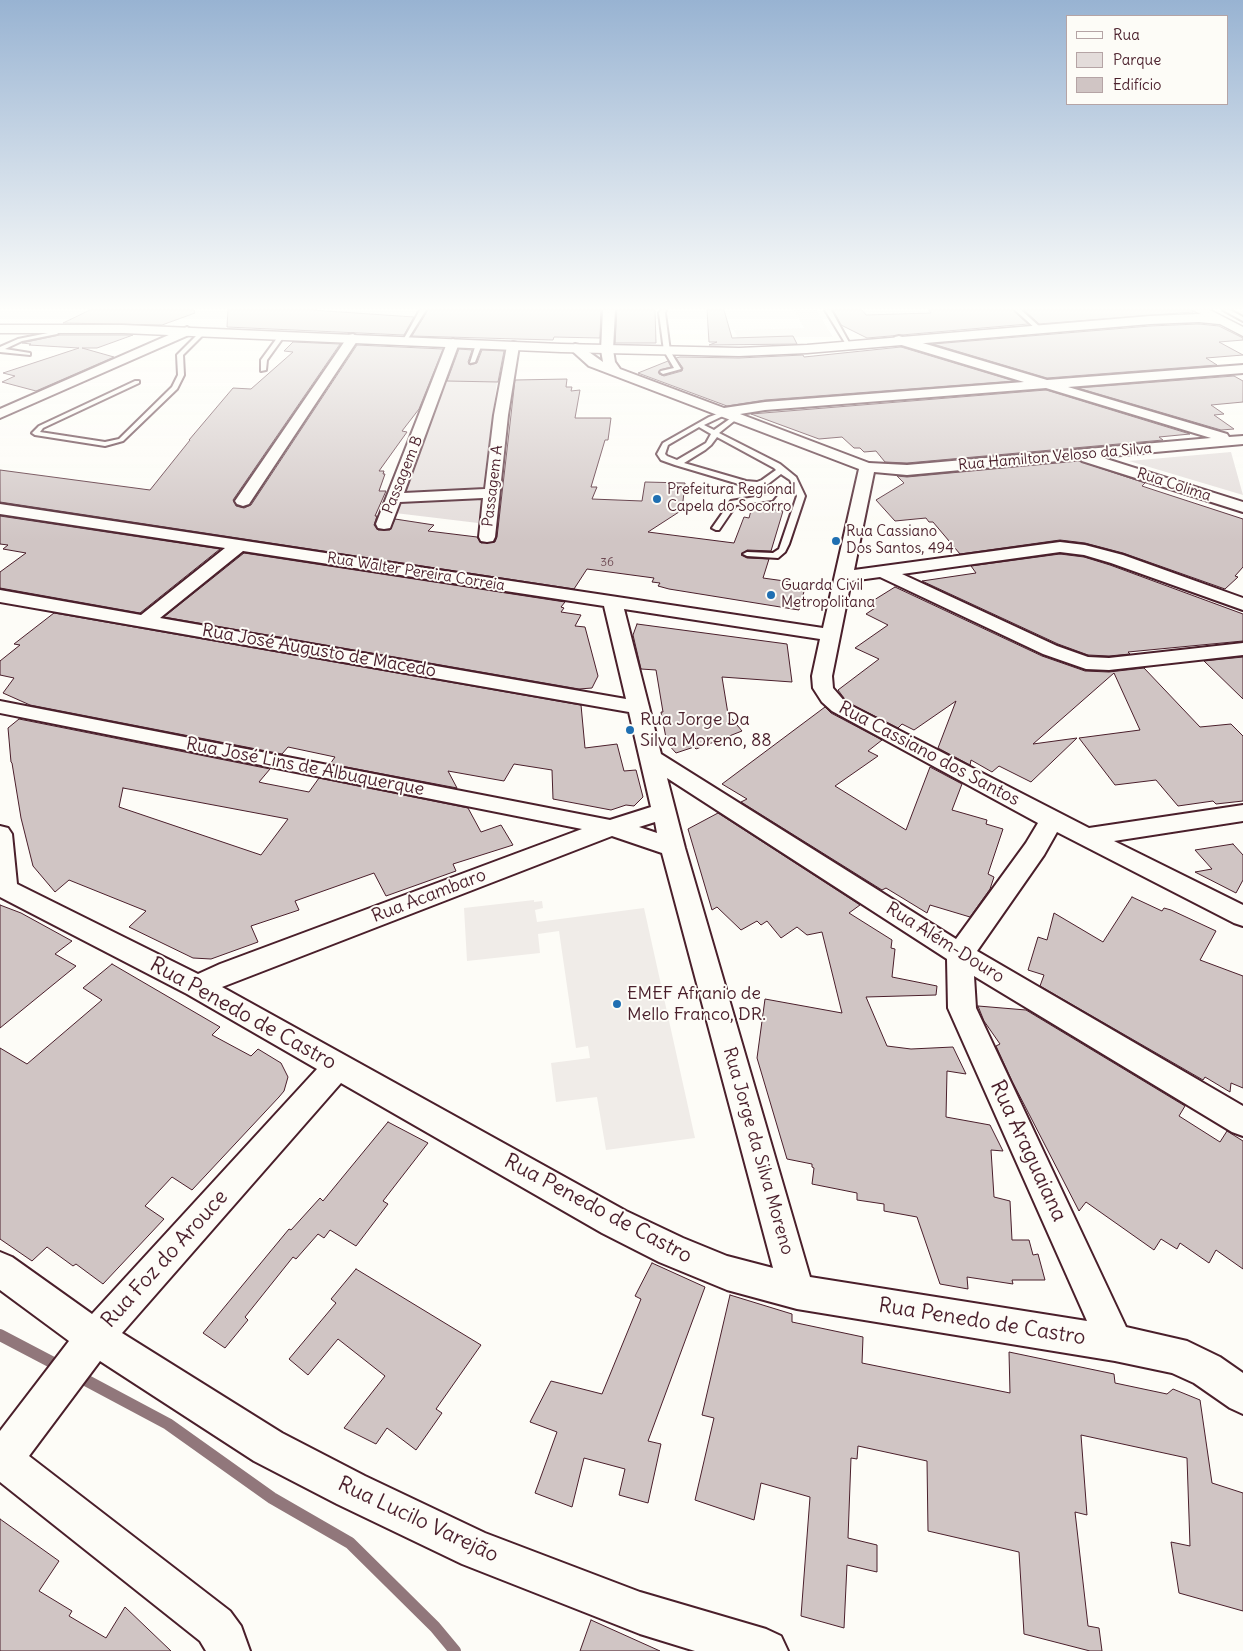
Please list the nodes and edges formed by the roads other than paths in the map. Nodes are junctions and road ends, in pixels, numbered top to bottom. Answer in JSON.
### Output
{"nodes":[{"id":1,"x":61,"y":387,"type":"edge"},
{"id":2,"x":126,"y":387,"type":"edge"},
{"id":3,"x":175,"y":387,"type":"edge"},
{"id":4,"x":320,"y":387,"type":"edge"},
{"id":5,"x":437,"y":387,"type":"edge"},
{"id":6,"x":505,"y":387,"type":"edge"},
{"id":7,"x":655,"y":387,"type":"edge"},
{"id":8,"x":1022,"y":387,"type":"edge"},
{"id":9,"x":1057,"y":387,"type":"edge"},
{"id":10,"x":0,"y":414,"type":"edge"},
{"id":11,"x":730,"y":415,"type":"junction"},
{"id":12,"x":699,"y":425,"type":"junction"},
{"id":13,"x":715,"y":433,"type":"junction"},
{"id":14,"x":1240,"y":441,"type":"edge"},
{"id":15,"x":1076,"y":454,"type":"junction"},
{"id":16,"x":678,"y":463,"type":"junction"},
{"id":17,"x":868,"y":467,"type":"junction"},
{"id":18,"x":780,"y":470,"type":"junction"},
{"id":19,"x":757,"y":484,"type":"junction"},
{"id":20,"x":492,"y":494,"type":"junction"},
{"id":21,"x":394,"y":498,"type":"junction"},
{"id":22,"x":243,"y":501,"type":"dead end"},
{"id":23,"x":1243,"y":507,"type":"edge"},
{"id":24,"x":0,"y":509,"type":"edge"},
{"id":25,"x":384,"y":524,"type":"dead end"},
{"id":26,"x":716,"y":528,"type":"dead end"},
{"id":27,"x":487,"y":537,"type":"dead end"},
{"id":28,"x":240,"y":545,"type":"junction"},
{"id":29,"x":747,"y":554,"type":"dead end"},
{"id":30,"x":880,"y":571,"type":"junction"},
{"id":31,"x":844,"y":577,"type":"junction"},
{"id":32,"x":0,"y":596,"type":"edge"},
{"id":33,"x":614,"y":603,"type":"junction"},
{"id":34,"x":1243,"y":604,"type":"edge"},
{"id":35,"x":145,"y":621,"type":"junction"},
{"id":36,"x":831,"y":635,"type":"junction"},
{"id":37,"x":1243,"y":649,"type":"edge"},
{"id":38,"x":0,"y":707,"type":"edge"},
{"id":39,"x":638,"y":707,"type":"junction"},
{"id":40,"x":650,"y":757,"type":"junction"},
{"id":41,"x":663,"y":812,"type":"junction"},
{"id":42,"x":1243,"y":813,"type":"edge"},
{"id":43,"x":1052,"y":820,"type":"junction"},
{"id":44,"x":610,"y":828,"type":"junction"},
{"id":45,"x":0,"y":834,"type":"edge"},
{"id":46,"x":1087,"y":837,"type":"junction"},
{"id":47,"x":673,"y":848,"type":"junction"},
{"id":48,"x":2,"y":887,"type":"edge"},
{"id":49,"x":1243,"y":916,"type":"edge"},
{"id":50,"x":960,"y":954,"type":"junction"},
{"id":51,"x":197,"y":986,"type":"junction"},
{"id":52,"x":337,"y":1067,"type":"junction"},
{"id":53,"x":1243,"y":1122,"type":"edge"},
{"id":54,"x":0,"y":1269,"type":"edge"},
{"id":55,"x":798,"y":1292,"type":"junction"},
{"id":56,"x":1115,"y":1343,"type":"junction"},
{"id":57,"x":88,"y":1346,"type":"junction"},
{"id":58,"x":1243,"y":1395,"type":"edge"},
{"id":59,"x":1,"y":1460,"type":"edge"},
{"id":60,"x":228,"y":1651,"type":"edge"},
{"id":61,"x":766,"y":1651,"type":"edge"}],
"edges":[{"from":1,"to":10,"type":"street"},
{"from":2,"to":3,"type":"lane"},
{"from":4,"to":22,"type":"street"},
{"from":5,"to":21,"type":"street","name":"Passagem B"},
{"from":6,"to":20,"type":"street","name":"Passagem A"},
{"from":7,"to":11,"type":"street"},
{"from":8,"to":11,"type":"street"},
{"from":9,"to":14,"type":"street"},
{"from":11,"to":12,"type":"lane"},
{"from":11,"to":13,"type":"lane"},
{"from":11,"to":17,"type":"street"},
{"from":12,"to":13,"type":"lane"},
{"from":12,"to":16,"type":"lane"},
{"from":13,"to":16,"type":"lane"},
{"from":13,"to":18,"type":"lane"},
{"from":14,"to":15,"type":"street","name":"Rua Hamilton Veloso da Silva"},
{"from":15,"to":17,"type":"street","name":"Rua Hamilton Veloso da Silva"},
{"from":15,"to":23,"type":"street","name":"Rua Colima"},
{"from":16,"to":19,"type":"lane"},
{"from":17,"to":31,"type":"street","name":"Rua Cassiano dos Santos"},
{"from":18,"to":19,"type":"lane"},
{"from":18,"to":29,"type":"lane"},
{"from":19,"to":26,"type":"lane"},
{"from":20,"to":21,"type":"street"},
{"from":20,"to":27,"type":"street","name":"Passagem A"},
{"from":21,"to":25,"type":"street","name":"Passagem B"},
{"from":24,"to":28,"type":"street","name":"Rua Walter Pereira Correia"},
{"from":28,"to":33,"type":"street","name":"Rua Walter Pereira Correia"},
{"from":28,"to":35,"type":"street"},
{"from":30,"to":31,"type":"street"},
{"from":30,"to":34,"type":"street"},
{"from":30,"to":37,"type":"street"},
{"from":31,"to":36,"type":"street","name":"Rua Cassiano dos Santos"},
{"from":32,"to":35,"type":"street","name":"Rua José Augusto de Macedo"},
{"from":33,"to":36,"type":"street","name":"Rua Walter Pereira Correia"},
{"from":33,"to":39,"type":"street","name":"Rua Jorge da Silva Moreno"},
{"from":35,"to":39,"type":"street","name":"Rua José Augusto de Macedo"},
{"from":36,"to":43,"type":"street","name":"Rua Cassiano dos Santos"},
{"from":38,"to":44,"type":"street","name":"Rua José Lins de Albuquerque"},
{"from":39,"to":40,"type":"street","name":"Rua Jorge da Silva Moreno"},
{"from":40,"to":41,"type":"street","name":"Rua Jorge da Silva Moreno"},
{"from":40,"to":50,"type":"street","name":"Rua Além-Douro"},
{"from":41,"to":44,"type":"street","name":"Rua Acambaro"},
{"from":41,"to":47,"type":"street","name":"Rua Jorge da Silva Moreno"},
{"from":42,"to":46,"type":"street"},
{"from":43,"to":46,"type":"street","name":"Rua Cassiano dos Santos"},
{"from":43,"to":50,"type":"street"},
{"from":44,"to":47,"type":"street","name":"Rua José Lins de Albuquerque"},
{"from":44,"to":51,"type":"street","name":"Rua Acambaro"},
{"from":45,"to":48,"type":"street"},
{"from":46,"to":49,"type":"street","name":"Rua Cassiano dos Santos"},
{"from":47,"to":55,"type":"street","name":"Rua Jorge da Silva Moreno"},
{"from":48,"to":51,"type":"street","name":"Rua Penedo de Castro"},
{"from":50,"to":53,"type":"street","name":"Rua Além-Douro"},
{"from":50,"to":56,"type":"street","name":"Rua Araguaiana"},
{"from":51,"to":52,"type":"street","name":"Rua Penedo de Castro"},
{"from":52,"to":55,"type":"street","name":"Rua Penedo de Castro"},
{"from":52,"to":57,"type":"street","name":"Rua Foz do Arouce"},
{"from":54,"to":57,"type":"street","name":"Rua Lucilo Varejão"},
{"from":55,"to":56,"type":"street","name":"Rua Penedo de Castro"},
{"from":56,"to":58,"type":"street","name":"Rua Penedo de Castro"},
{"from":57,"to":59,"type":"street","name":"Rua Foz do Arouce"},
{"from":57,"to":61,"type":"street","name":"Rua Lucilo Varejão"},
{"from":59,"to":60,"type":"street"}]}
